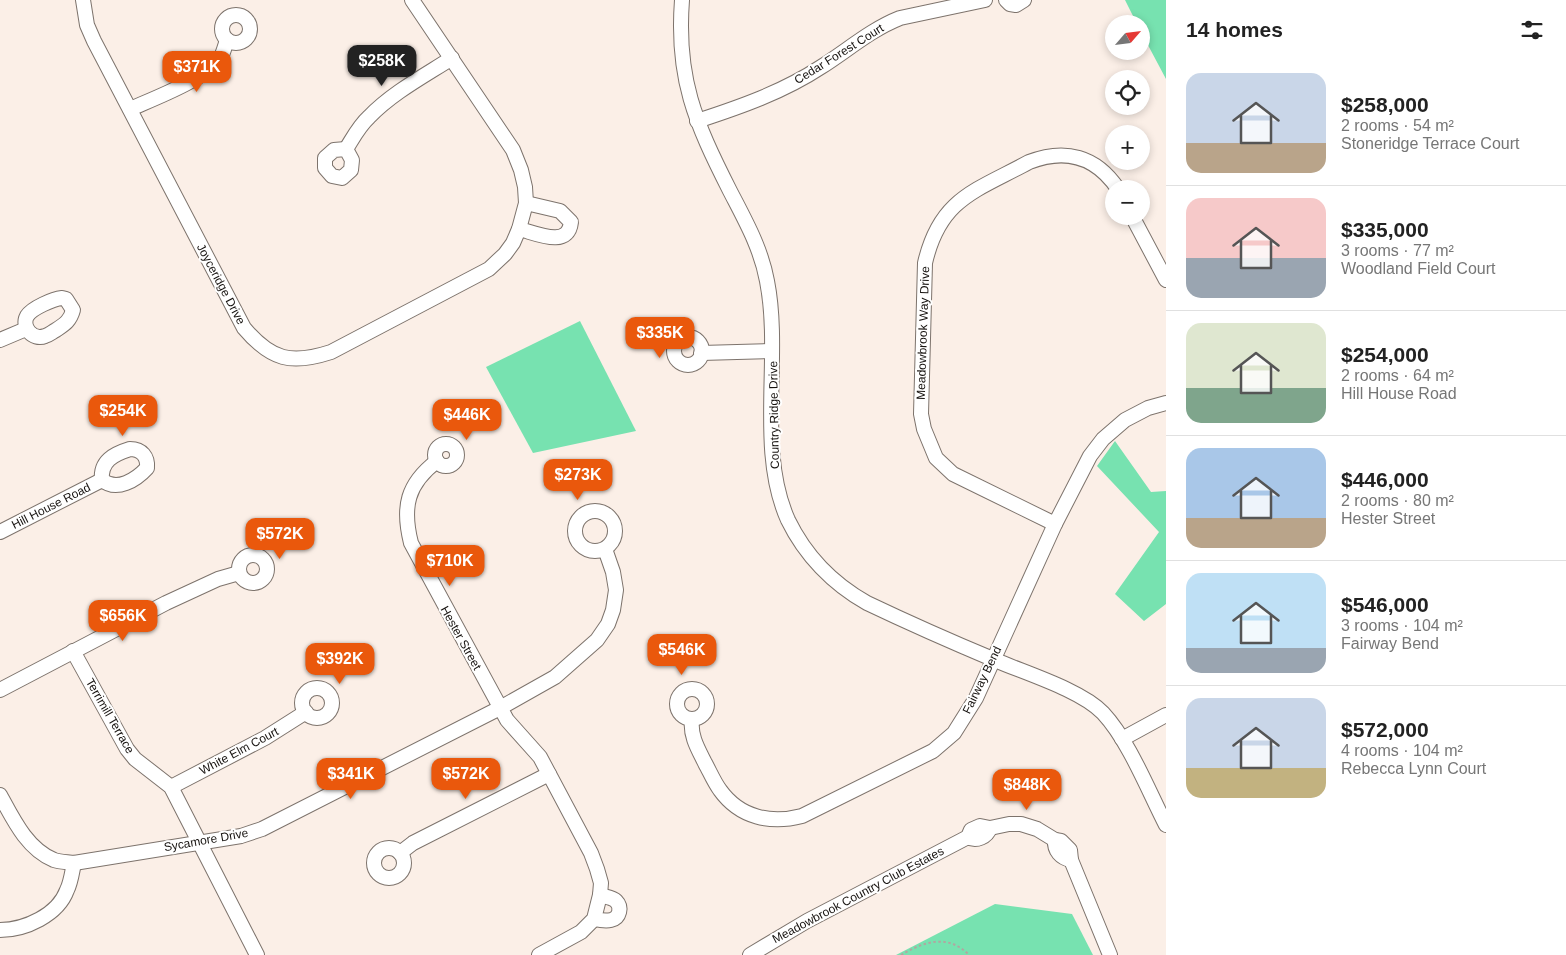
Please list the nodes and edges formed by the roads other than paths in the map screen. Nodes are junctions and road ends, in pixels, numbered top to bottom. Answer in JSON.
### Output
{"nodes":[{"id":1,"x":83,"y":0,"type":"edge"},
{"id":2,"x":412,"y":0,"type":"edge"},
{"id":3,"x":682,"y":0,"type":"edge"},
{"id":4,"x":985,"y":0,"type":"edge"},
{"id":5,"x":1006,"y":0,"type":"edge"},
{"id":6,"x":1024,"y":0,"type":"edge"},
{"id":7,"x":227,"y":40,"type":"dead end"},
{"id":8,"x":452,"y":58,"type":"junction"},
{"id":9,"x":130,"y":109,"type":"junction"},
{"id":10,"x":697,"y":121,"type":"junction"},
{"id":11,"x":346,"y":149,"type":"dead end"},
{"id":12,"x":1110,"y":180,"type":"edge"},
{"id":13,"x":526,"y":203,"type":"junction"},
{"id":14,"x":1137,"y":225,"type":"edge"},
{"id":15,"x":519,"y":229,"type":"junction"},
{"id":16,"x":1166,"y":280,"type":"edge"},
{"id":17,"x":26,"y":329,"type":"dead end"},
{"id":18,"x":0,"y":340,"type":"edge"},
{"id":19,"x":772,"y":351,"type":"junction"},
{"id":20,"x":701,"y":353,"type":"dead end"},
{"id":21,"x":1166,"y":403,"type":"edge"},
{"id":22,"x":437,"y":461,"type":"dead end"},
{"id":23,"x":102,"y":480,"type":"dead end"},
{"id":24,"x":1055,"y":524,"type":"junction"},
{"id":25,"x":0,"y":532,"type":"edge"},
{"id":26,"x":605,"y":550,"type":"dead end"},
{"id":27,"x":239,"y":573,"type":"dead end"},
{"id":28,"x":73,"y":651,"type":"junction"},
{"id":29,"x":994,"y":660,"type":"junction"},
{"id":30,"x":0,"y":690,"type":"edge"},
{"id":31,"x":500,"y":708,"type":"junction"},
{"id":32,"x":306,"y":712,"type":"dead end"},
{"id":33,"x":1166,"y":715,"type":"edge"},
{"id":34,"x":692,"y":720,"type":"dead end"},
{"id":35,"x":1122,"y":739,"type":"junction"},
{"id":36,"x":549,"y":774,"type":"junction"},
{"id":37,"x":171,"y":787,"type":"junction"},
{"id":38,"x":0,"y":795,"type":"edge"},
{"id":39,"x":1166,"y":825,"type":"edge"},
{"id":40,"x":199,"y":842,"type":"junction"},
{"id":41,"x":400,"y":853,"type":"dead end"},
{"id":42,"x":74,"y":863,"type":"junction"},
{"id":43,"x":600,"y":895,"type":"junction"},
{"id":44,"x":594,"y":919,"type":"junction"},
{"id":45,"x":0,"y":930,"type":"edge"},
{"id":46,"x":257,"y":955,"type":"edge"},
{"id":47,"x":539,"y":955,"type":"edge"},
{"id":48,"x":750,"y":955,"type":"edge"},
{"id":49,"x":1110,"y":955,"type":"edge"}],
"edges":[{"from":1,"to":9,"type":"street","name":"Joyceridge Drive"},
{"from":2,"to":8,"type":"street","name":"Joyceridge Drive"},
{"from":3,"to":10,"type":"street","name":"Country Ridge Drive"},
{"from":4,"to":10,"type":"street","name":"Cedar Forest Court"},
{"from":5,"to":6,"type":"street"},
{"from":7,"to":9,"type":"street"},
{"from":8,"to":11,"type":"street"},
{"from":8,"to":13,"type":"street","name":"Joyceridge Drive"},
{"from":9,"to":15,"type":"street","name":"Joyceridge Drive"},
{"from":10,"to":19,"type":"street","name":"Country Ridge Drive"},
{"from":12,"to":24,"type":"street","name":"Meadowbrook Way Drive"},
{"from":13,"to":15,"type":"street","name":"Joyceridge Drive"},
{"from":13,"to":15,"type":"street"},
{"from":14,"to":16,"type":"street"},
{"from":17,"to":18,"type":"street"},
{"from":19,"to":20,"type":"street"},
{"from":19,"to":29,"type":"street","name":"Country Ridge Drive"},
{"from":21,"to":24,"type":"street","name":"Fairway Bend"},
{"from":22,"to":31,"type":"street","name":"Hester Street"},
{"from":23,"to":25,"type":"street","name":"Hill House Road"},
{"from":24,"to":29,"type":"street","name":"Fairway Bend"},
{"from":26,"to":31,"type":"street","name":"Sycamore Drive"},
{"from":27,"to":28,"type":"street"},
{"from":28,"to":30,"type":"street"},
{"from":28,"to":37,"type":"street","name":"Terrimill Terrace"},
{"from":29,"to":34,"type":"street","name":"Fairway Bend"},
{"from":29,"to":35,"type":"street","name":"Country Ridge Drive"},
{"from":31,"to":36,"type":"street","name":"Hester Street"},
{"from":31,"to":40,"type":"street","name":"Sycamore Drive"},
{"from":32,"to":37,"type":"street","name":"White Elm Court"},
{"from":33,"to":35,"type":"street"},
{"from":35,"to":39,"type":"street","name":"Country Ridge Drive"},
{"from":36,"to":41,"type":"street"},
{"from":36,"to":43,"type":"street","name":"Hester Street"},
{"from":37,"to":40,"type":"street","name":"Terrimill Terrace"},
{"from":38,"to":42,"type":"street","name":"Sycamore Drive"},
{"from":40,"to":42,"type":"street","name":"Sycamore Drive"},
{"from":40,"to":46,"type":"street","name":"Terrimill Terrace"},
{"from":42,"to":45,"type":"street"},
{"from":43,"to":44,"type":"street"},
{"from":43,"to":44,"type":"street"},
{"from":44,"to":47,"type":"street"},
{"from":48,"to":49,"type":"street","name":"Meadowbrook Country Club Estates"}]}
